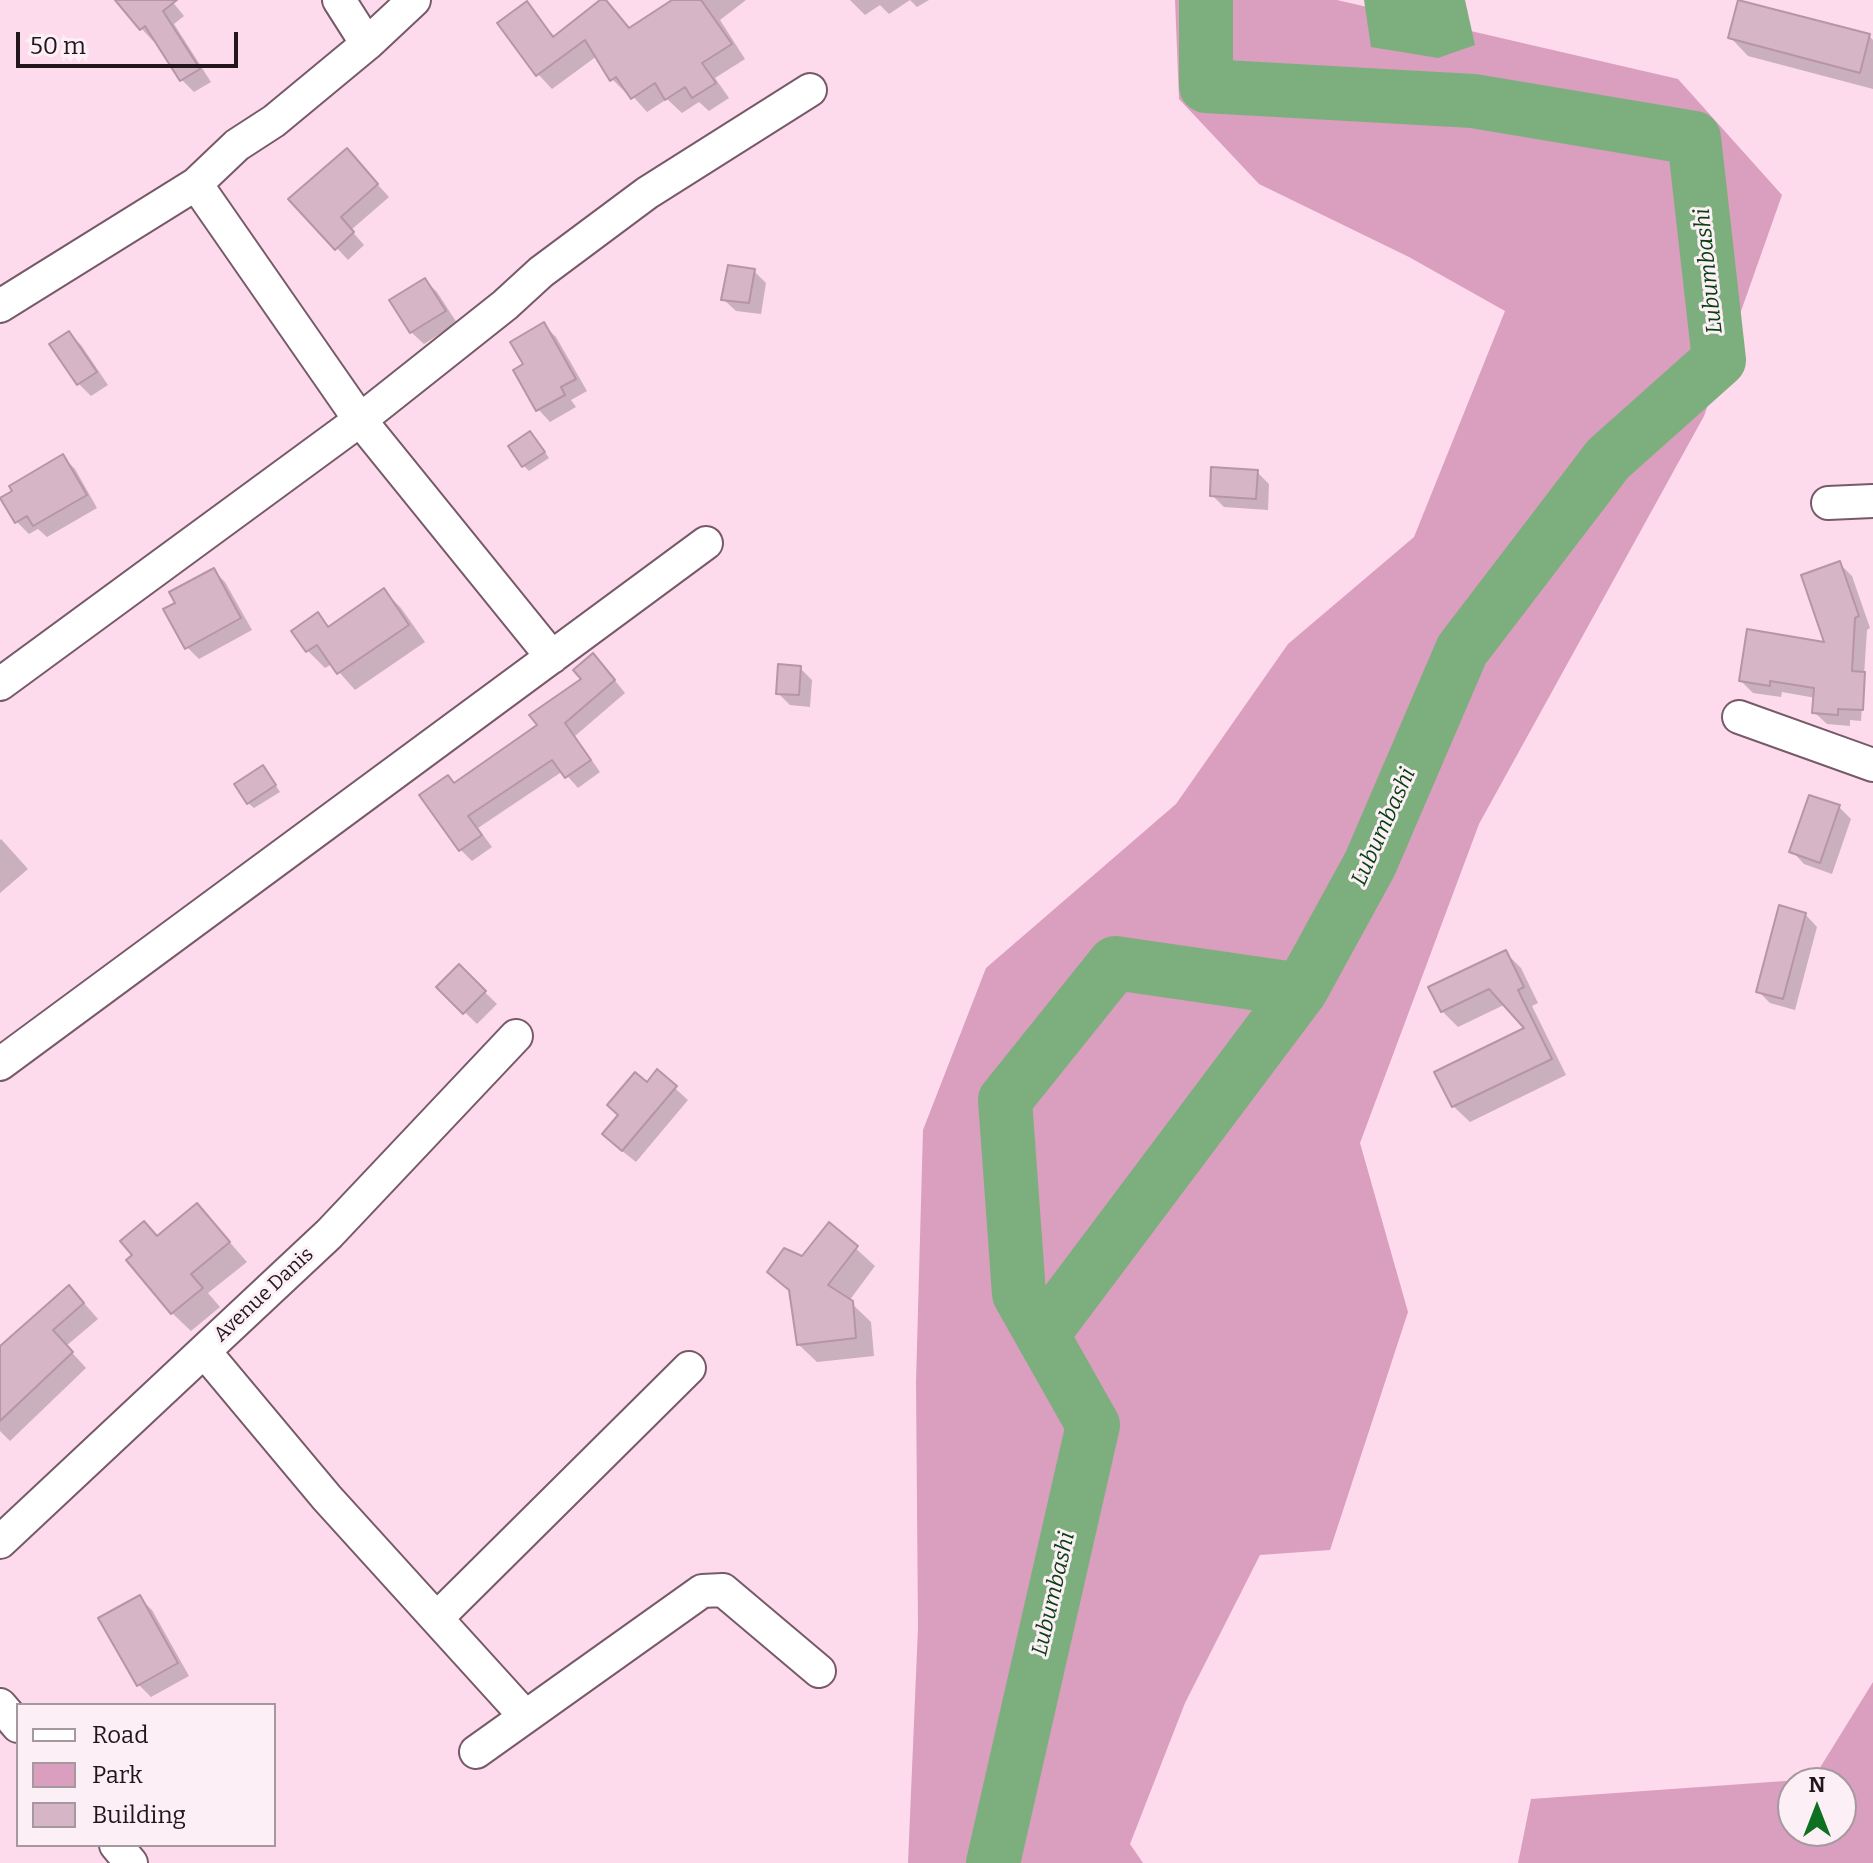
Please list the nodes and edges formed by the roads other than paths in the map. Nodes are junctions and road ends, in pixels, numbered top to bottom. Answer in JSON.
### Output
{"nodes":[{"id":1,"x":339,"y":0,"type":"edge"},
{"id":2,"x":414,"y":0,"type":"edge"},
{"id":3,"x":367,"y":44,"type":"junction"},
{"id":4,"x":810,"y":90,"type":"dead end"},
{"id":5,"x":196,"y":184,"type":"junction"},
{"id":6,"x":0,"y":306,"type":"edge"},
{"id":7,"x":360,"y":420,"type":"junction"},
{"id":8,"x":1873,"y":501,"type":"edge"},
{"id":9,"x":1828,"y":503,"type":"dead end"},
{"id":10,"x":706,"y":543,"type":"dead end"},
{"id":11,"x":552,"y":657,"type":"junction"},
{"id":12,"x":0,"y":684,"type":"edge"},
{"id":13,"x":1739,"y":717,"type":"dead end"},
{"id":14,"x":1873,"y":765,"type":"edge"},
{"id":15,"x":516,"y":1036,"type":"dead end"},
{"id":16,"x":0,"y":1064,"type":"edge"},
{"id":17,"x":204,"y":1351,"type":"junction"},
{"id":18,"x":689,"y":1368,"type":"dead end"},
{"id":19,"x":0,"y":1542,"type":"edge"},
{"id":20,"x":437,"y":1618,"type":"junction"},
{"id":21,"x":819,"y":1671,"type":"dead end"},
{"id":22,"x":0,"y":1705,"type":"edge"},
{"id":23,"x":525,"y":1716,"type":"junction"},
{"id":24,"x":16,"y":1724,"type":"edge"},
{"id":25,"x":476,"y":1752,"type":"dead end"},
{"id":26,"x":118,"y":1847,"type":"edge"},
{"id":27,"x":131,"y":1863,"type":"edge"}],
"edges":[{"from":1,"to":3,"type":"street"},
{"from":2,"to":3,"type":"street"},
{"from":3,"to":5,"type":"street"},
{"from":4,"to":7,"type":"street"},
{"from":5,"to":6,"type":"street"},
{"from":5,"to":7,"type":"street"},
{"from":7,"to":11,"type":"street"},
{"from":7,"to":12,"type":"street"},
{"from":8,"to":9,"type":"street"},
{"from":10,"to":11,"type":"street"},
{"from":11,"to":16,"type":"street"},
{"from":13,"to":14,"type":"street"},
{"from":15,"to":17,"type":"street","name":"Avenue Danis"},
{"from":17,"to":19,"type":"street","name":"Avenue Danis"},
{"from":17,"to":20,"type":"street"},
{"from":18,"to":20,"type":"street"},
{"from":20,"to":23,"type":"street"},
{"from":21,"to":23,"type":"street"},
{"from":22,"to":24,"type":"street"},
{"from":23,"to":25,"type":"street"},
{"from":26,"to":27,"type":"street"}]}
